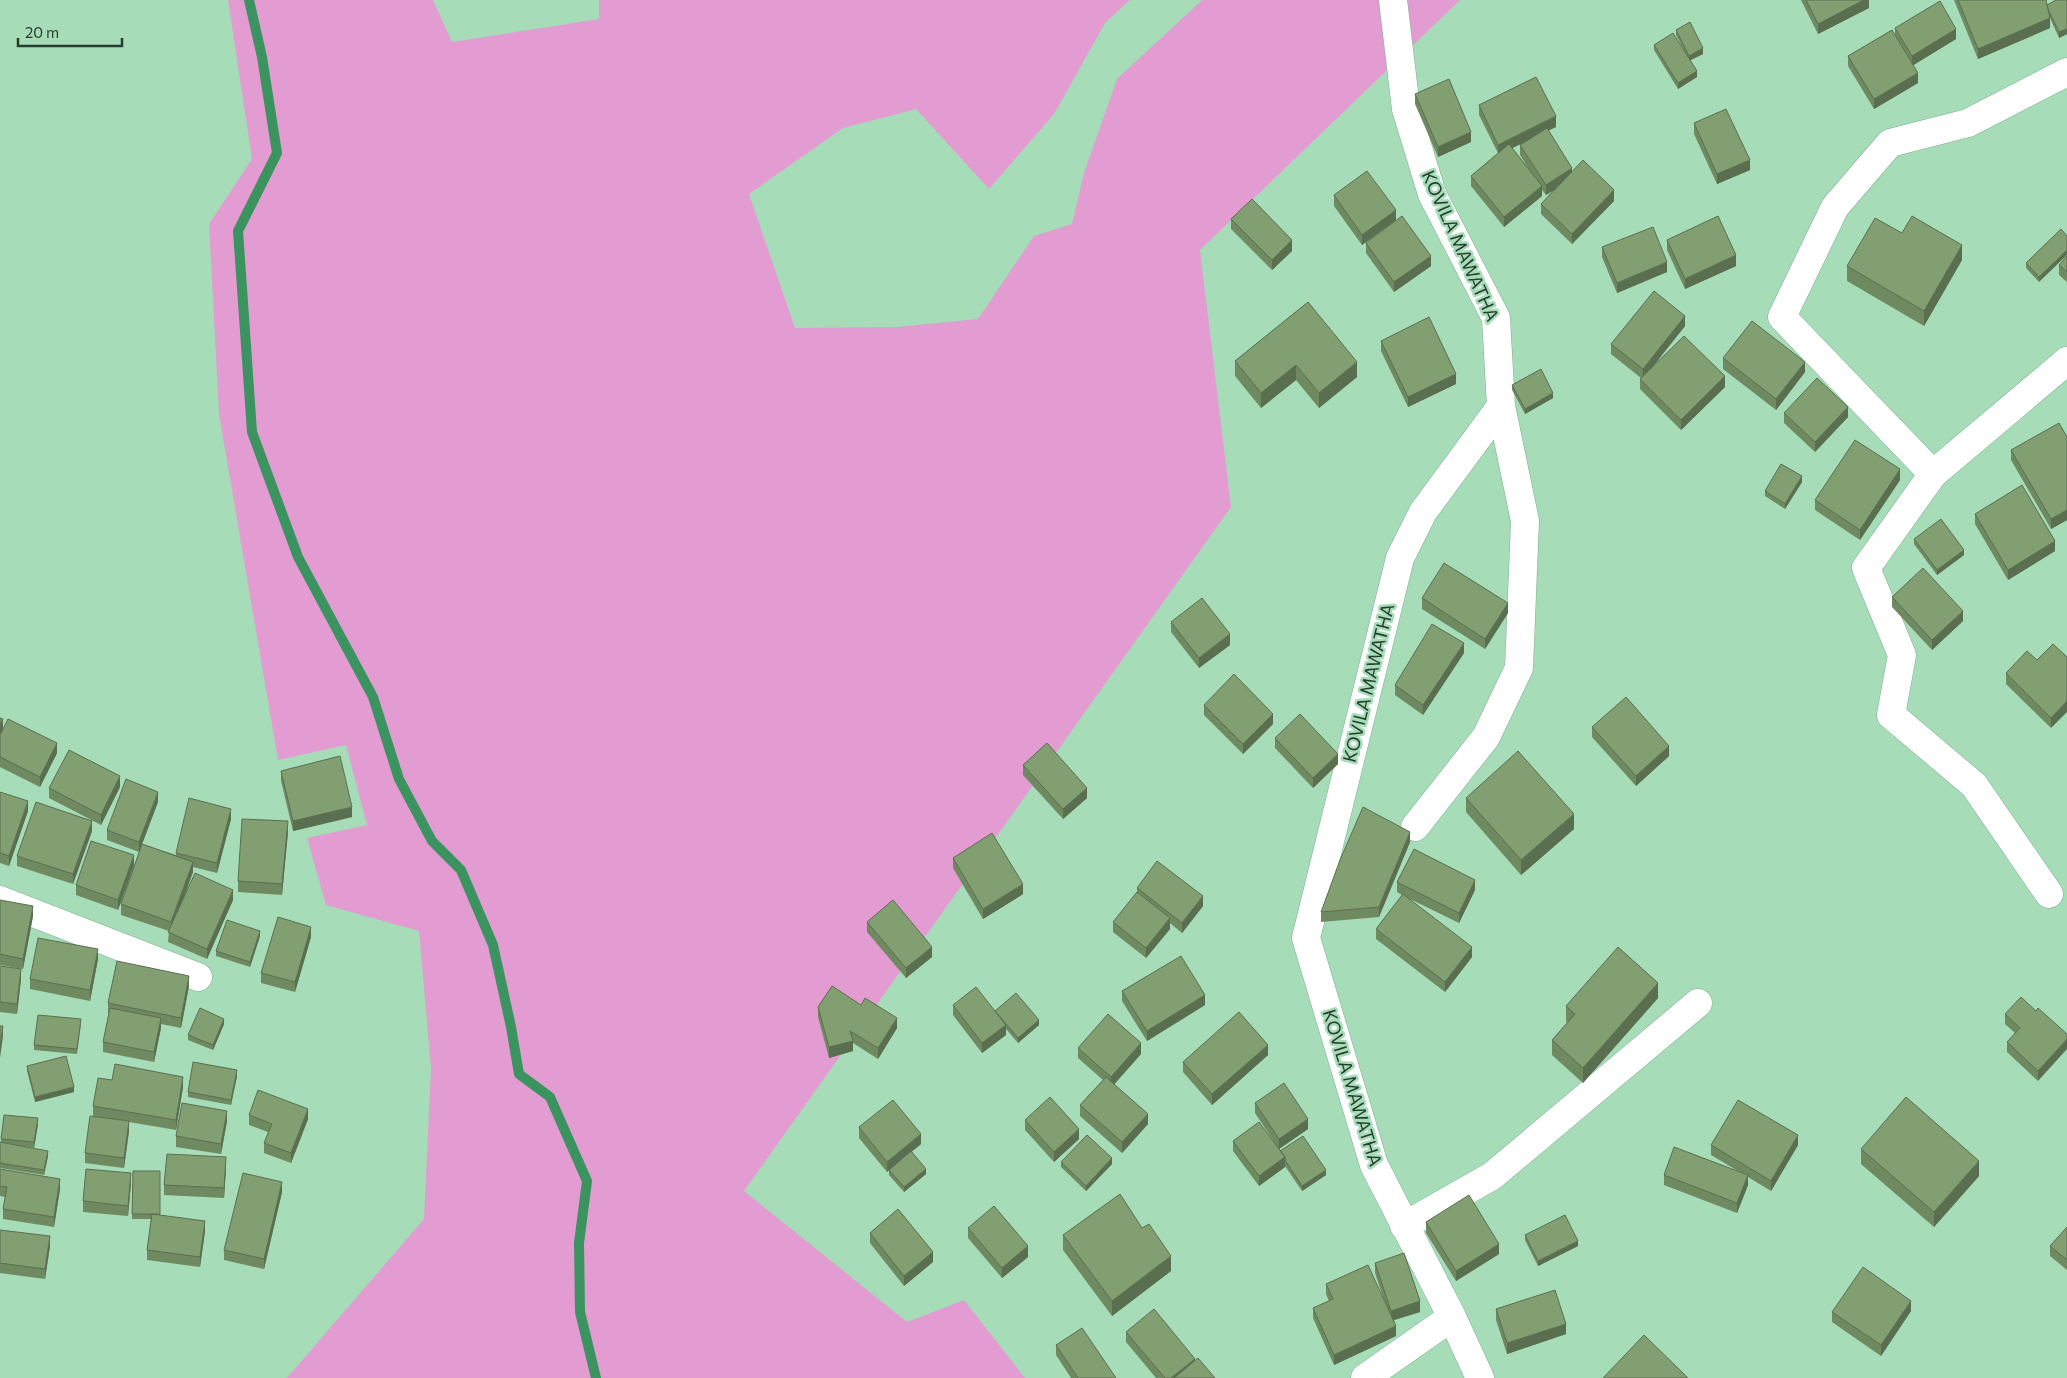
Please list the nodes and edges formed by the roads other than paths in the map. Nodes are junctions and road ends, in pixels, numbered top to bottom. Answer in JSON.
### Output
{"nodes":[{"id":1,"x":1393,"y":0,"type":"edge"},
{"id":2,"x":2067,"y":72,"type":"edge"},
{"id":3,"x":2067,"y":361,"type":"edge"},
{"id":4,"x":1501,"y":406,"type":"junction"},
{"id":5,"x":1933,"y":474,"type":"junction"},
{"id":6,"x":1415,"y":827,"type":"dead end"},
{"id":7,"x":2049,"y":894,"type":"dead end"},
{"id":8,"x":0,"y":900,"type":"edge"},
{"id":9,"x":198,"y":977,"type":"dead end"},
{"id":10,"x":1698,"y":1003,"type":"dead end"},
{"id":11,"x":1404,"y":1226,"type":"junction"},
{"id":12,"x":1452,"y":1317,"type":"junction"},
{"id":13,"x":1365,"y":1378,"type":"edge"},
{"id":14,"x":1480,"y":1378,"type":"edge"}],
"edges":[{"from":1,"to":4,"type":"street","name":"KOVILA MAWATHA"},
{"from":2,"to":5,"type":"street"},
{"from":3,"to":5,"type":"street"},
{"from":4,"to":6,"type":"street"},
{"from":4,"to":11,"type":"street","name":"KOVILA MAWATHA"},
{"from":5,"to":7,"type":"street"},
{"from":8,"to":9,"type":"street"},
{"from":10,"to":11,"type":"street"},
{"from":11,"to":12,"type":"street","name":"KOVILA MAWATHA"},
{"from":12,"to":13,"type":"street"},
{"from":12,"to":14,"type":"street","name":"KOVILA MAWATHA"}]}
